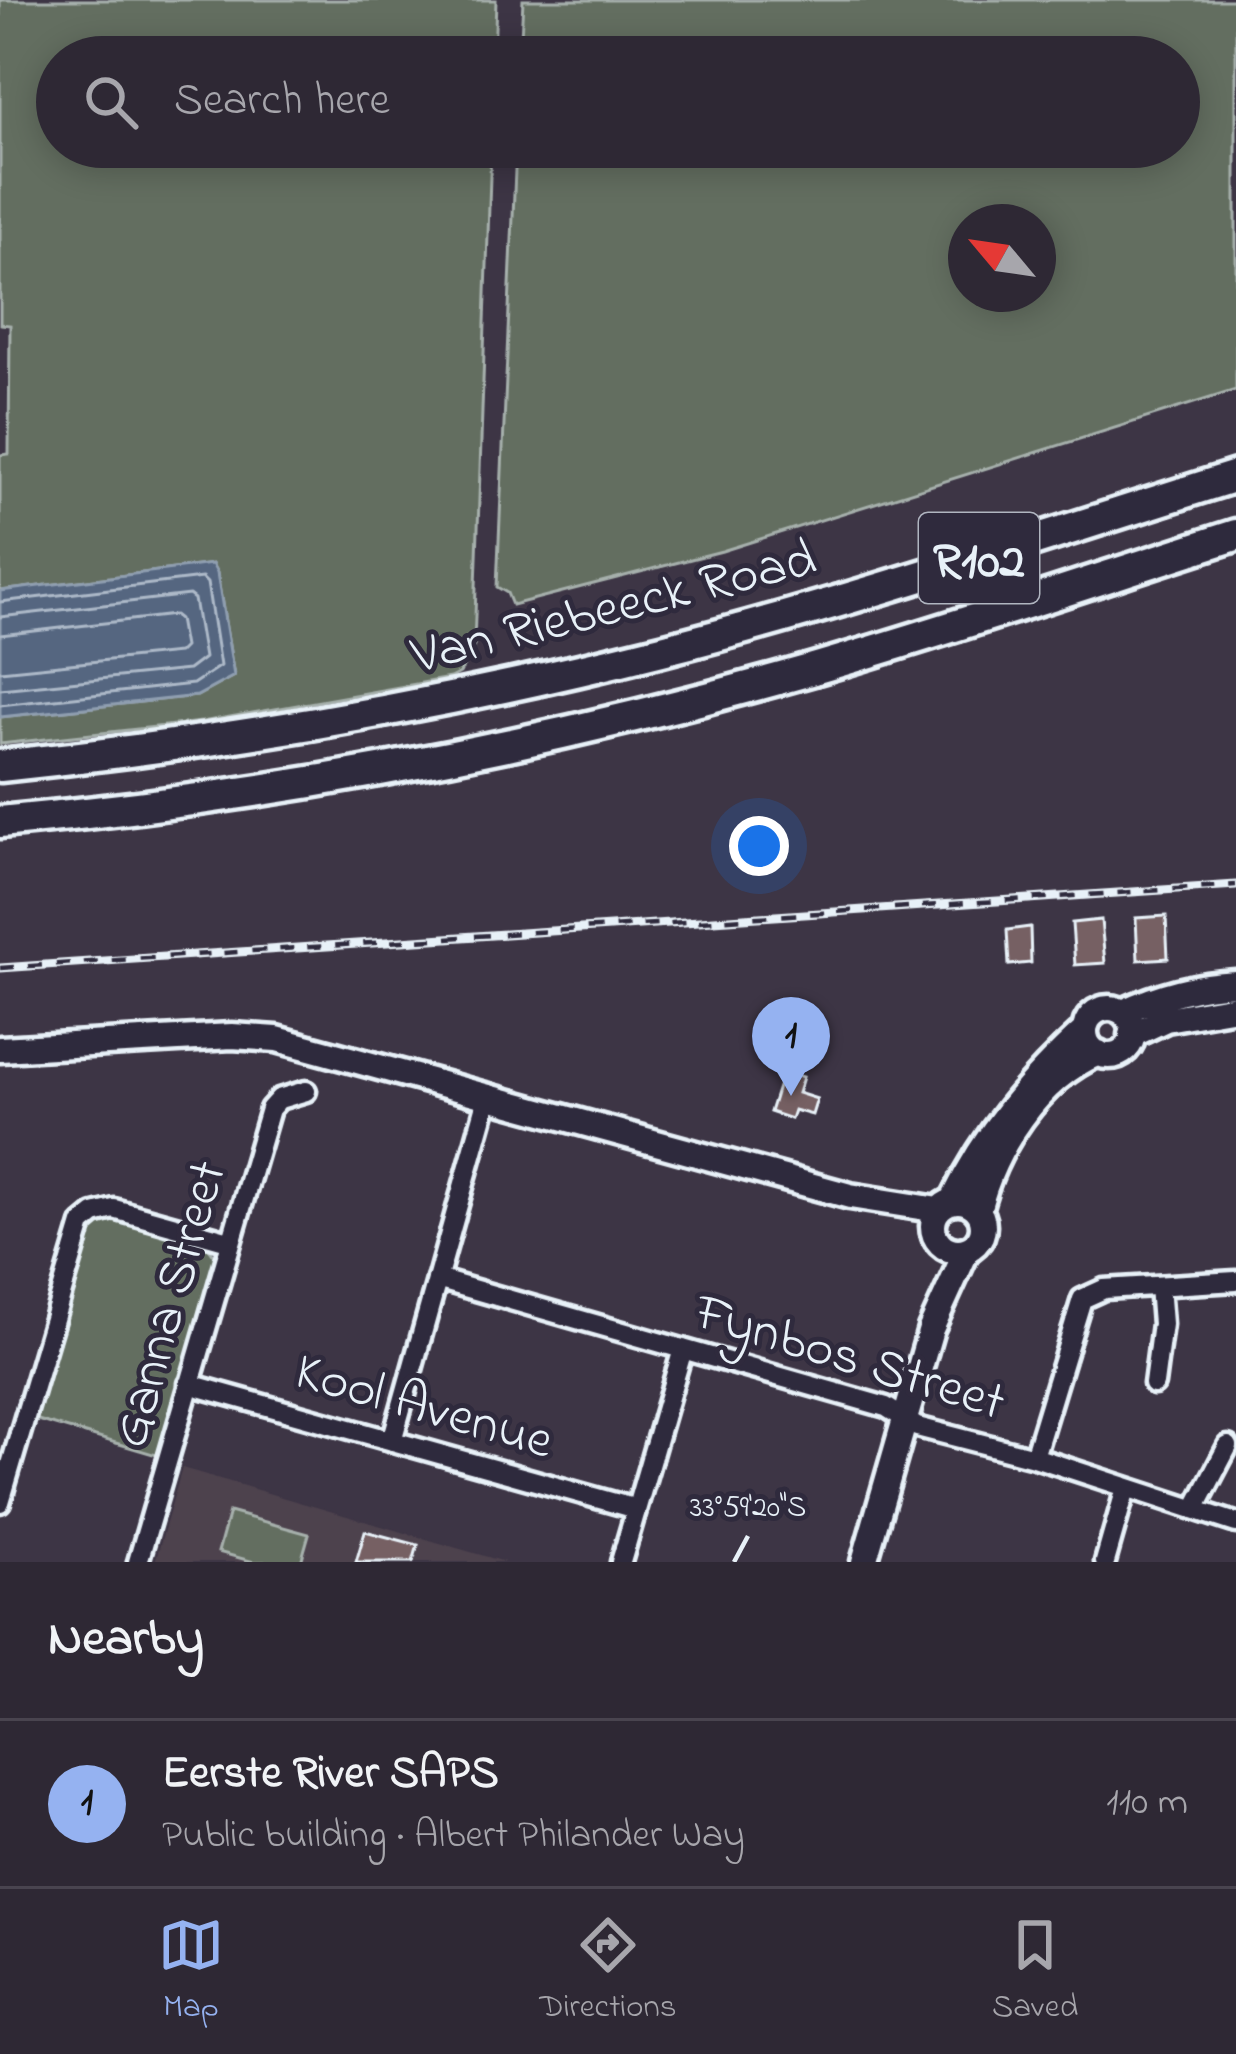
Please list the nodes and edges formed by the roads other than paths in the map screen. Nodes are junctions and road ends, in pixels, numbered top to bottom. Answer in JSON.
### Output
{"nodes":[{"id":1,"x":1236,"y":476,"type":"edge"},
{"id":2,"x":1236,"y":535,"type":"edge"},
{"id":3,"x":0,"y":766,"type":"edge"},
{"id":4,"x":0,"y":823,"type":"edge"},
{"id":5,"x":1236,"y":982,"type":"edge"},
{"id":6,"x":1236,"y":1007,"type":"edge"},
{"id":7,"x":1128,"y":1024,"type":"junction"},
{"id":8,"x":1085,"y":1030,"type":"junction"},
{"id":9,"x":0,"y":1049,"type":"edge"},
{"id":10,"x":1099,"y":1053,"type":"junction"},
{"id":11,"x":306,"y":1091,"type":"dead end"},
{"id":12,"x":489,"y":1094,"type":"junction"},
{"id":13,"x":979,"y":1211,"type":"junction"},
{"id":14,"x":941,"y":1222,"type":"junction"},
{"id":15,"x":229,"y":1241,"type":"junction"},
{"id":16,"x":967,"y":1250,"type":"junction"},
{"id":17,"x":437,"y":1279,"type":"junction"},
{"id":18,"x":1236,"y":1281,"type":"edge"},
{"id":19,"x":1159,"y":1286,"type":"junction"},
{"id":20,"x":931,"y":1328,"type":"junction"},
{"id":21,"x":683,"y":1349,"type":"junction"},
{"id":22,"x":189,"y":1384,"type":"junction"},
{"id":23,"x":1154,"y":1384,"type":"dead end"},
{"id":24,"x":905,"y":1418,"type":"junction"},
{"id":25,"x":392,"y":1441,"type":"junction"},
{"id":26,"x":1228,"y":1446,"type":"dead end"},
{"id":27,"x":1034,"y":1457,"type":"junction"},
{"id":28,"x":1126,"y":1488,"type":"junction"},
{"id":29,"x":0,"y":1502,"type":"edge"},
{"id":30,"x":1196,"y":1507,"type":"junction"},
{"id":31,"x":637,"y":1509,"type":"junction"},
{"id":32,"x":1236,"y":1522,"type":"edge"},
{"id":33,"x":138,"y":1562,"type":"edge"},
{"id":34,"x":621,"y":1562,"type":"edge"},
{"id":35,"x":864,"y":1562,"type":"edge"},
{"id":36,"x":1105,"y":1562,"type":"edge"}],
"edges":[{"from":1,"to":3,"type":"main road","name":"Van Riebeeck Road","number":"R102"},
{"from":2,"to":4,"type":"main road","name":"Van Riebeeck Road","number":"R102"},
{"from":5,"to":7,"type":"street"},
{"from":6,"to":7,"type":"street"},
{"from":7,"to":8,"type":"street"},
{"from":7,"to":10,"type":"street"},
{"from":8,"to":10,"type":"street"},
{"from":8,"to":14,"type":"street"},
{"from":9,"to":12,"type":"street"},
{"from":10,"to":13,"type":"street"},
{"from":11,"to":15,"type":"street","name":"Ganna Street"},
{"from":12,"to":14,"type":"street"},
{"from":12,"to":17,"type":"street"},
{"from":13,"to":14,"type":"street"},
{"from":13,"to":16,"type":"street"},
{"from":14,"to":16,"type":"street"},
{"from":14,"to":20,"type":"street"},
{"from":15,"to":22,"type":"street","name":"Ganna Street"},
{"from":15,"to":29,"type":"street"},
{"from":16,"to":20,"type":"street"},
{"from":17,"to":21,"type":"street","name":"Fynbos Street"},
{"from":17,"to":25,"type":"street"},
{"from":18,"to":19,"type":"street"},
{"from":19,"to":23,"type":"street"},
{"from":19,"to":27,"type":"street"},
{"from":20,"to":24,"type":"street"},
{"from":21,"to":24,"type":"street","name":"Fynbos Street"},
{"from":21,"to":31,"type":"street"},
{"from":22,"to":25,"type":"street","name":"Kool Avenue"},
{"from":22,"to":33,"type":"street","name":"Ganna Street"},
{"from":24,"to":27,"type":"street","name":"Fynbos Street"},
{"from":24,"to":35,"type":"street"},
{"from":25,"to":31,"type":"street","name":"Kool Avenue"},
{"from":26,"to":30,"type":"street"},
{"from":27,"to":28,"type":"street","name":"Fynbos Street"},
{"from":28,"to":30,"type":"street","name":"Fynbos Street"},
{"from":28,"to":36,"type":"street"},
{"from":30,"to":32,"type":"street","name":"Fynbos Street"},
{"from":31,"to":34,"type":"street"}]}
